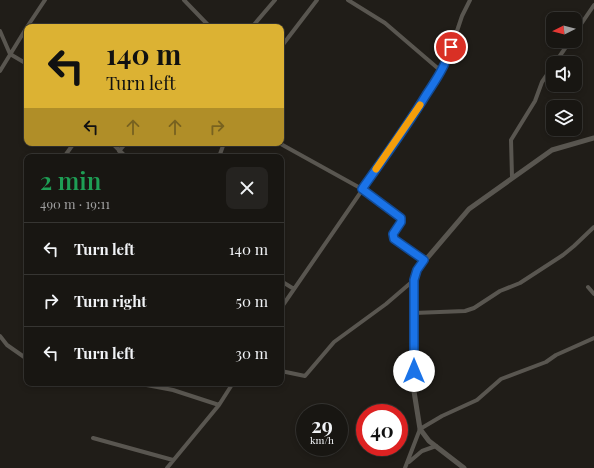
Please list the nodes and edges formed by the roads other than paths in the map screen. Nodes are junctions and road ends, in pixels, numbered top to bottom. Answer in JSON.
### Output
{"nodes":[{"id":1,"x":45,"y":0,"type":"edge"},
{"id":2,"x":184,"y":0,"type":"edge"},
{"id":3,"x":275,"y":0,"type":"edge"},
{"id":4,"x":317,"y":0,"type":"edge"},
{"id":5,"x":348,"y":0,"type":"edge"},
{"id":6,"x":470,"y":0,"type":"edge"},
{"id":7,"x":594,"y":5,"type":"edge"},
{"id":8,"x":582,"y":23,"type":"edge"},
{"id":9,"x":29,"y":24,"type":"edge"},
{"id":10,"x":207,"y":24,"type":"edge"},
{"id":11,"x":255,"y":24,"type":"edge"},
{"id":12,"x":0,"y":31,"type":"edge"},
{"id":13,"x":24,"y":32,"type":"edge"},
{"id":14,"x":284,"y":43,"type":"edge"},
{"id":15,"x":10,"y":54,"type":"junction"},
{"id":16,"x":24,"y":62,"type":"edge"},
{"id":17,"x":0,"y":71,"type":"edge"},
{"id":18,"x":441,"y":71,"type":"junction"},
{"id":19,"x":546,"y":76,"type":"edge"},
{"id":20,"x":594,"y":138,"type":"edge"},
{"id":21,"x":115,"y":146,"type":"edge"},
{"id":22,"x":123,"y":146,"type":"edge"},
{"id":23,"x":284,"y":146,"type":"edge"},
{"id":24,"x":119,"y":151,"type":"junction"},
{"id":25,"x":122,"y":154,"type":"edge"},
{"id":26,"x":512,"y":177,"type":"junction"},
{"id":27,"x":362,"y":189,"type":"junction"},
{"id":28,"x":594,"y":227,"type":"edge"},
{"id":29,"x":424,"y":260,"type":"junction"},
{"id":30,"x":414,"y":280,"type":"junction"},
{"id":31,"x":284,"y":283,"type":"edge"},
{"id":32,"x":588,"y":287,"type":"dead end"},
{"id":33,"x":294,"y":289,"type":"junction"},
{"id":34,"x":594,"y":294,"type":"edge"},
{"id":35,"x":284,"y":304,"type":"edge"},
{"id":36,"x":414,"y":313,"type":"junction"},
{"id":37,"x":0,"y":336,"type":"edge"},
{"id":38,"x":594,"y":338,"type":"edge"},
{"id":39,"x":24,"y":357,"type":"edge"},
{"id":40,"x":284,"y":372,"type":"edge"},
{"id":41,"x":152,"y":386,"type":"edge"},
{"id":42,"x":231,"y":386,"type":"edge"},
{"id":43,"x":219,"y":405,"type":"junction"},
{"id":44,"x":420,"y":429,"type":"junction"},
{"id":45,"x":93,"y":438,"type":"dead end"},
{"id":46,"x":436,"y":446,"type":"junction"},
{"id":47,"x":173,"y":460,"type":"junction"},
{"id":48,"x":406,"y":466,"type":"edge"},
{"id":49,"x":166,"y":468,"type":"edge"},
{"id":50,"x":464,"y":468,"type":"edge"}],
"edges":[{"from":1,"to":9,"type":"street"},
{"from":2,"to":10,"type":"street"},
{"from":3,"to":11,"type":"street"},
{"from":4,"to":14,"type":"street"},
{"from":5,"to":18,"type":"street"},
{"from":6,"to":18,"type":"street"},
{"from":7,"to":8,"type":"street"},
{"from":12,"to":15,"type":"street"},
{"from":13,"to":15,"type":"street"},
{"from":15,"to":16,"type":"street"},
{"from":15,"to":17,"type":"street"},
{"from":18,"to":27,"type":"street"},
{"from":19,"to":26,"type":"street"},
{"from":20,"to":26,"type":"street"},
{"from":21,"to":24,"type":"street"},
{"from":22,"to":24,"type":"street"},
{"from":23,"to":27,"type":"street"},
{"from":24,"to":25,"type":"street"},
{"from":26,"to":29,"type":"street"},
{"from":27,"to":29,"type":"street"},
{"from":27,"to":33,"type":"street"},
{"from":28,"to":36,"type":"street"},
{"from":29,"to":30,"type":"street"},
{"from":30,"to":36,"type":"street"},
{"from":30,"to":40,"type":"street"},
{"from":31,"to":33,"type":"street"},
{"from":32,"to":34,"type":"street"},
{"from":33,"to":35,"type":"street"},
{"from":36,"to":44,"type":"street"},
{"from":37,"to":39,"type":"street"},
{"from":38,"to":44,"type":"street"},
{"from":41,"to":43,"type":"street"},
{"from":42,"to":43,"type":"street"},
{"from":43,"to":47,"type":"street"},
{"from":44,"to":46,"type":"street"},
{"from":44,"to":48,"type":"street"},
{"from":45,"to":47,"type":"street"},
{"from":46,"to":48,"type":"street"},
{"from":46,"to":50,"type":"street"},
{"from":47,"to":49,"type":"street"}]}
